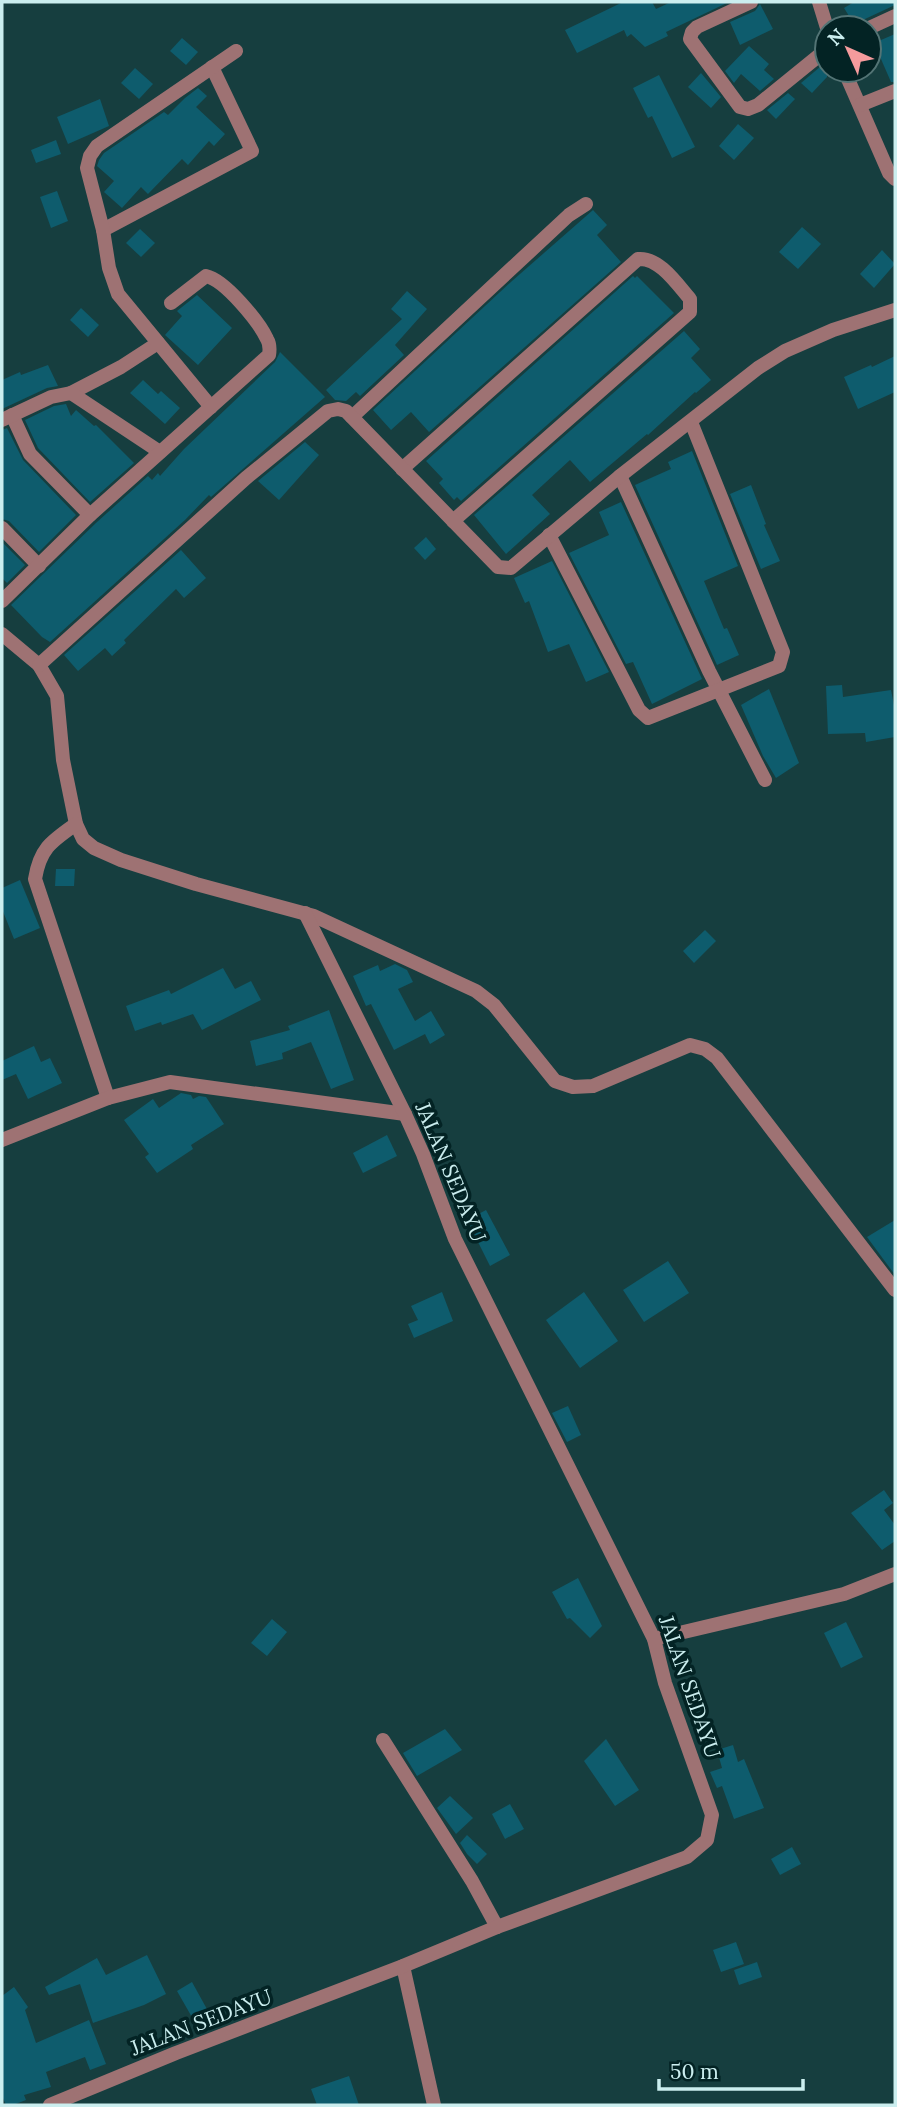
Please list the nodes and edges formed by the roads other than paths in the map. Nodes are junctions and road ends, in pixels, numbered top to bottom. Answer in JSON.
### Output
{"nodes":[{"id":1,"x":751,"y":2,"type":"edge"},
{"id":2,"x":236,"y":51,"type":"dead end"},
{"id":3,"x":813,"y":60,"type":"edge"},
{"id":4,"x":212,"y":67,"type":"junction"},
{"id":5,"x":850,"y":84,"type":"edge"},
{"id":6,"x":895,"y":91,"type":"edge"},
{"id":7,"x":860,"y":105,"type":"junction"},
{"id":8,"x":895,"y":179,"type":"edge"},
{"id":9,"x":586,"y":204,"type":"dead end"},
{"id":10,"x":103,"y":230,"type":"junction"},
{"id":11,"x":171,"y":303,"type":"dead end"},
{"id":12,"x":895,"y":310,"type":"edge"},
{"id":13,"x":158,"y":343,"type":"junction"},
{"id":14,"x":71,"y":393,"type":"junction"},
{"id":15,"x":211,"y":407,"type":"junction"},
{"id":16,"x":7,"y":417,"type":"edge"},
{"id":17,"x":352,"y":417,"type":"junction"},
{"id":18,"x":691,"y":422,"type":"junction"},
{"id":19,"x":160,"y":452,"type":"junction"},
{"id":20,"x":402,"y":469,"type":"junction"},
{"id":21,"x":620,"y":476,"type":"junction"},
{"id":22,"x":90,"y":515,"type":"junction"},
{"id":23,"x":453,"y":521,"type":"junction"},
{"id":24,"x":2,"y":528,"type":"edge"},
{"id":25,"x":549,"y":535,"type":"junction"},
{"id":26,"x":38,"y":566,"type":"junction"},
{"id":27,"x":2,"y":601,"type":"edge"},
{"id":28,"x":2,"y":634,"type":"edge"},
{"id":29,"x":39,"y":665,"type":"junction"},
{"id":30,"x":719,"y":690,"type":"junction"},
{"id":31,"x":765,"y":780,"type":"dead end"},
{"id":32,"x":76,"y":824,"type":"junction"},
{"id":33,"x":304,"y":913,"type":"junction"},
{"id":34,"x":107,"y":1098,"type":"junction"},
{"id":35,"x":405,"y":1114,"type":"junction"},
{"id":36,"x":2,"y":1140,"type":"edge"},
{"id":37,"x":895,"y":1290,"type":"edge"},
{"id":38,"x":895,"y":1574,"type":"edge"},
{"id":39,"x":654,"y":1639,"type":"junction"},
{"id":40,"x":383,"y":1740,"type":"dead end"},
{"id":41,"x":497,"y":1927,"type":"junction"},
{"id":42,"x":403,"y":1966,"type":"junction"},
{"id":43,"x":50,"y":2105,"type":"edge"},
{"id":44,"x":434,"y":2105,"type":"edge"}],
"edges":[{"from":1,"to":3,"type":"street"},
{"from":2,"to":4,"type":"street"},
{"from":4,"to":10,"type":"street"},
{"from":4,"to":10,"type":"street"},
{"from":5,"to":7,"type":"street"},
{"from":6,"to":7,"type":"street"},
{"from":7,"to":8,"type":"street"},
{"from":9,"to":17,"type":"street"},
{"from":10,"to":13,"type":"street"},
{"from":11,"to":15,"type":"street"},
{"from":12,"to":18,"type":"street"},
{"from":13,"to":14,"type":"street"},
{"from":13,"to":15,"type":"street"},
{"from":14,"to":16,"type":"street"},
{"from":14,"to":19,"type":"street"},
{"from":15,"to":19,"type":"street"},
{"from":16,"to":22,"type":"street"},
{"from":17,"to":20,"type":"street"},
{"from":17,"to":29,"type":"street"},
{"from":18,"to":21,"type":"street"},
{"from":18,"to":30,"type":"street"},
{"from":19,"to":22,"type":"street"},
{"from":20,"to":23,"type":"street"},
{"from":20,"to":23,"type":"street"},
{"from":21,"to":25,"type":"street"},
{"from":21,"to":30,"type":"street"},
{"from":22,"to":26,"type":"street"},
{"from":23,"to":25,"type":"street"},
{"from":24,"to":26,"type":"street"},
{"from":25,"to":30,"type":"street"},
{"from":26,"to":27,"type":"street"},
{"from":28,"to":29,"type":"street"},
{"from":29,"to":32,"type":"street"},
{"from":30,"to":31,"type":"street"},
{"from":32,"to":33,"type":"street"},
{"from":32,"to":34,"type":"street"},
{"from":33,"to":35,"type":"street","name":"JALAN SEDAYU"},
{"from":33,"to":37,"type":"street"},
{"from":34,"to":35,"type":"street"},
{"from":34,"to":36,"type":"street"},
{"from":35,"to":39,"type":"street","name":"JALAN SEDAYU"},
{"from":38,"to":39,"type":"street"},
{"from":39,"to":41,"type":"street","name":"JALAN SEDAYU"},
{"from":40,"to":41,"type":"street"},
{"from":41,"to":42,"type":"street","name":"JALAN SEDAYU"},
{"from":42,"to":43,"type":"street","name":"JALAN SEDAYU"},
{"from":42,"to":44,"type":"street"}]}
